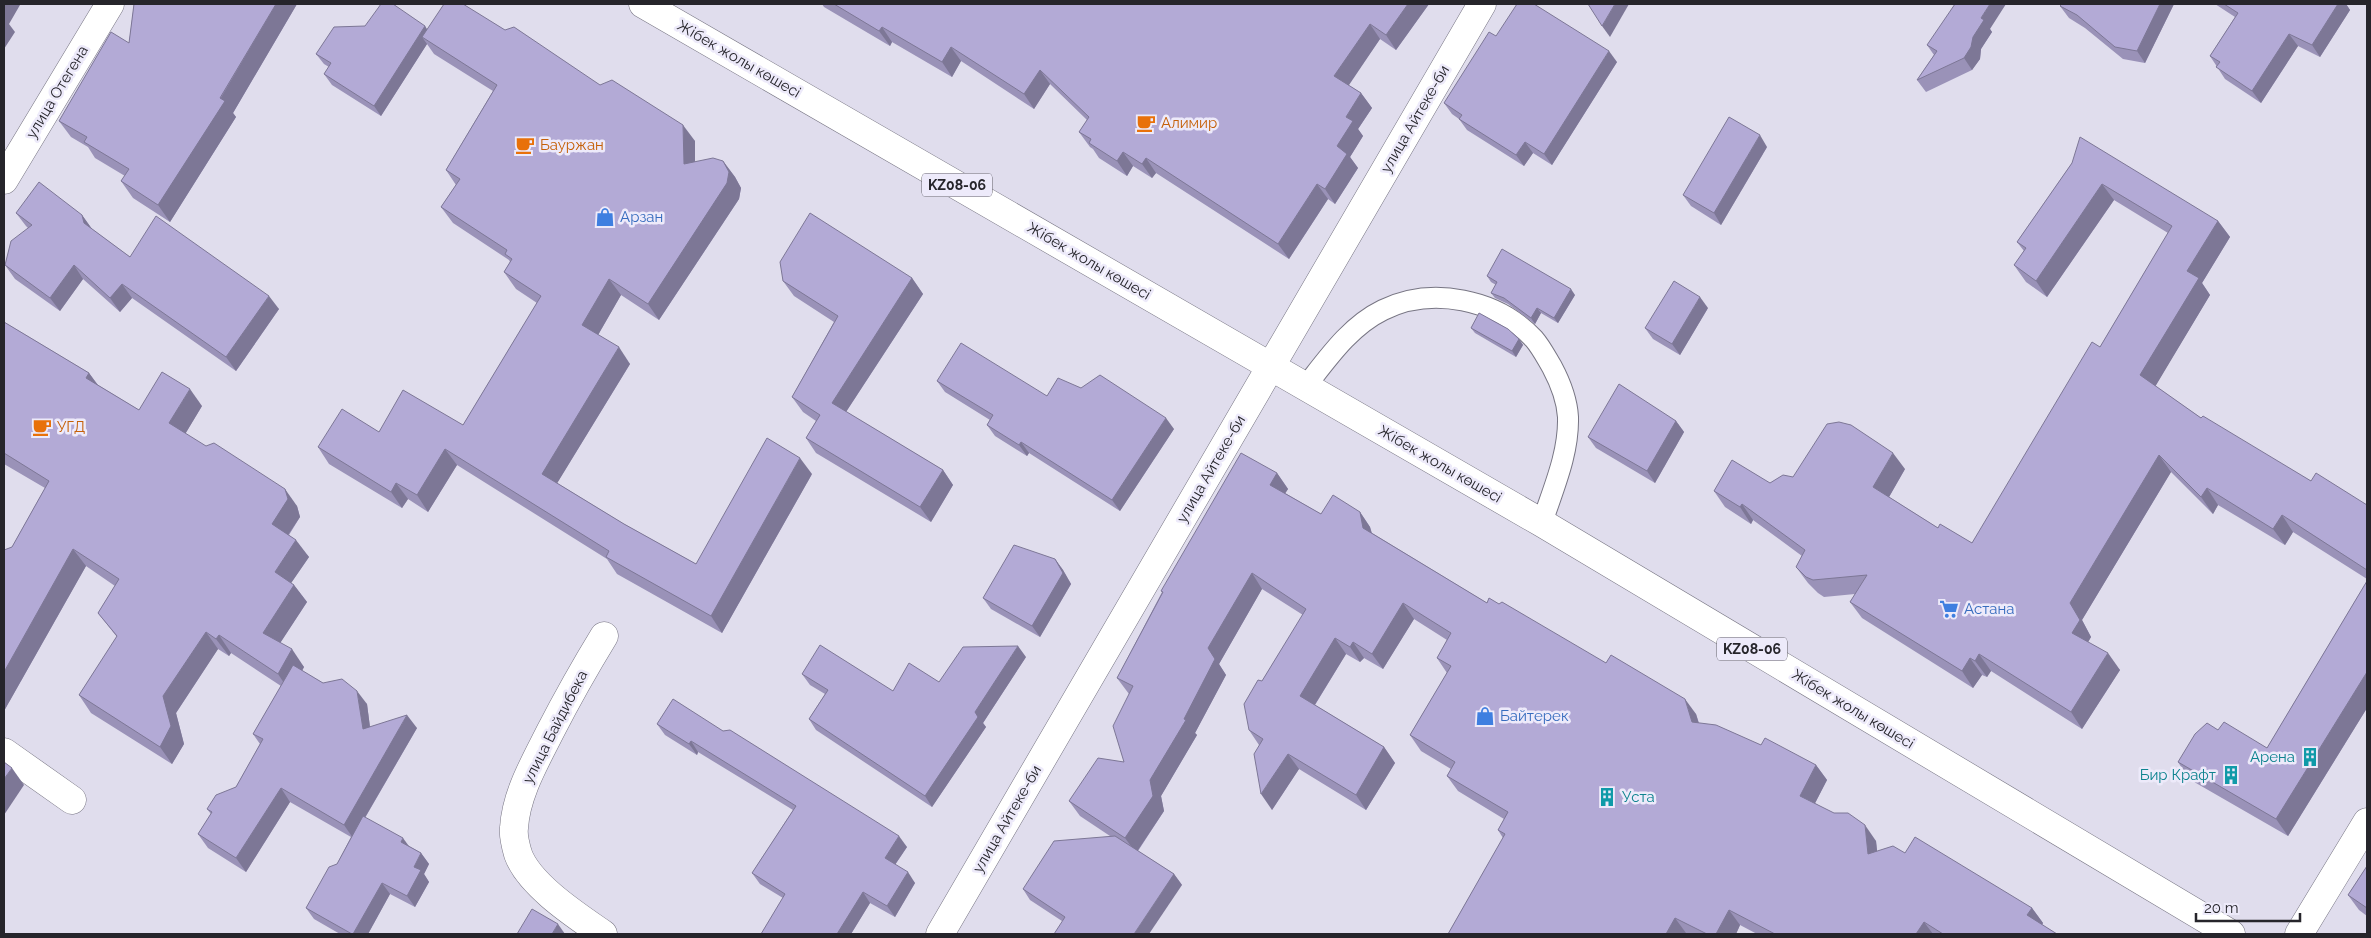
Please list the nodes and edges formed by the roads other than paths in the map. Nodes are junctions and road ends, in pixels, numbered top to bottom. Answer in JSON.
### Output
{"nodes":[{"id":1,"x":110,"y":4,"type":"edge"},
{"id":2,"x":643,"y":4,"type":"edge"},
{"id":3,"x":1482,"y":4,"type":"edge"},
{"id":4,"x":4,"y":180,"type":"edge"},
{"id":5,"x":1271,"y":366,"type":"junction"},
{"id":6,"x":1306,"y":386,"type":"junction"},
{"id":7,"x":1542,"y":523,"type":"junction"},
{"id":8,"x":604,"y":636,"type":"dead end"},
{"id":9,"x":4,"y":752,"type":"edge"},
{"id":10,"x":72,"y":800,"type":"dead end"},
{"id":11,"x":2367,"y":822,"type":"edge"},
{"id":12,"x":603,"y":934,"type":"edge"},
{"id":13,"x":940,"y":934,"type":"edge"},
{"id":14,"x":2231,"y":934,"type":"edge"},
{"id":15,"x":2299,"y":934,"type":"edge"}],
"edges":[{"from":1,"to":4,"type":"main road","name":"улица Отегена"},
{"from":2,"to":5,"type":"main road","name":"Жібек жолы көшесі","number":"KZ08-06"},
{"from":3,"to":5,"type":"main road","name":"улица Айтеке-би"},
{"from":5,"to":6,"type":"main road","name":"Жібек жолы көшесі","number":"KZ08-06"},
{"from":5,"to":13,"type":"main road","name":"улица Айтеке-би"},
{"from":6,"to":7,"type":"main road","name":"Жібек жолы көшесі","number":"KZ08-06"},
{"from":6,"to":7,"type":"lane"},
{"from":7,"to":14,"type":"main road","name":"Жібек жолы көшесі","number":"KZ08-06"},
{"from":8,"to":12,"type":"main road","name":"улица Байдибека"},
{"from":9,"to":10,"type":"main road"},
{"from":11,"to":15,"type":"main road"}]}
